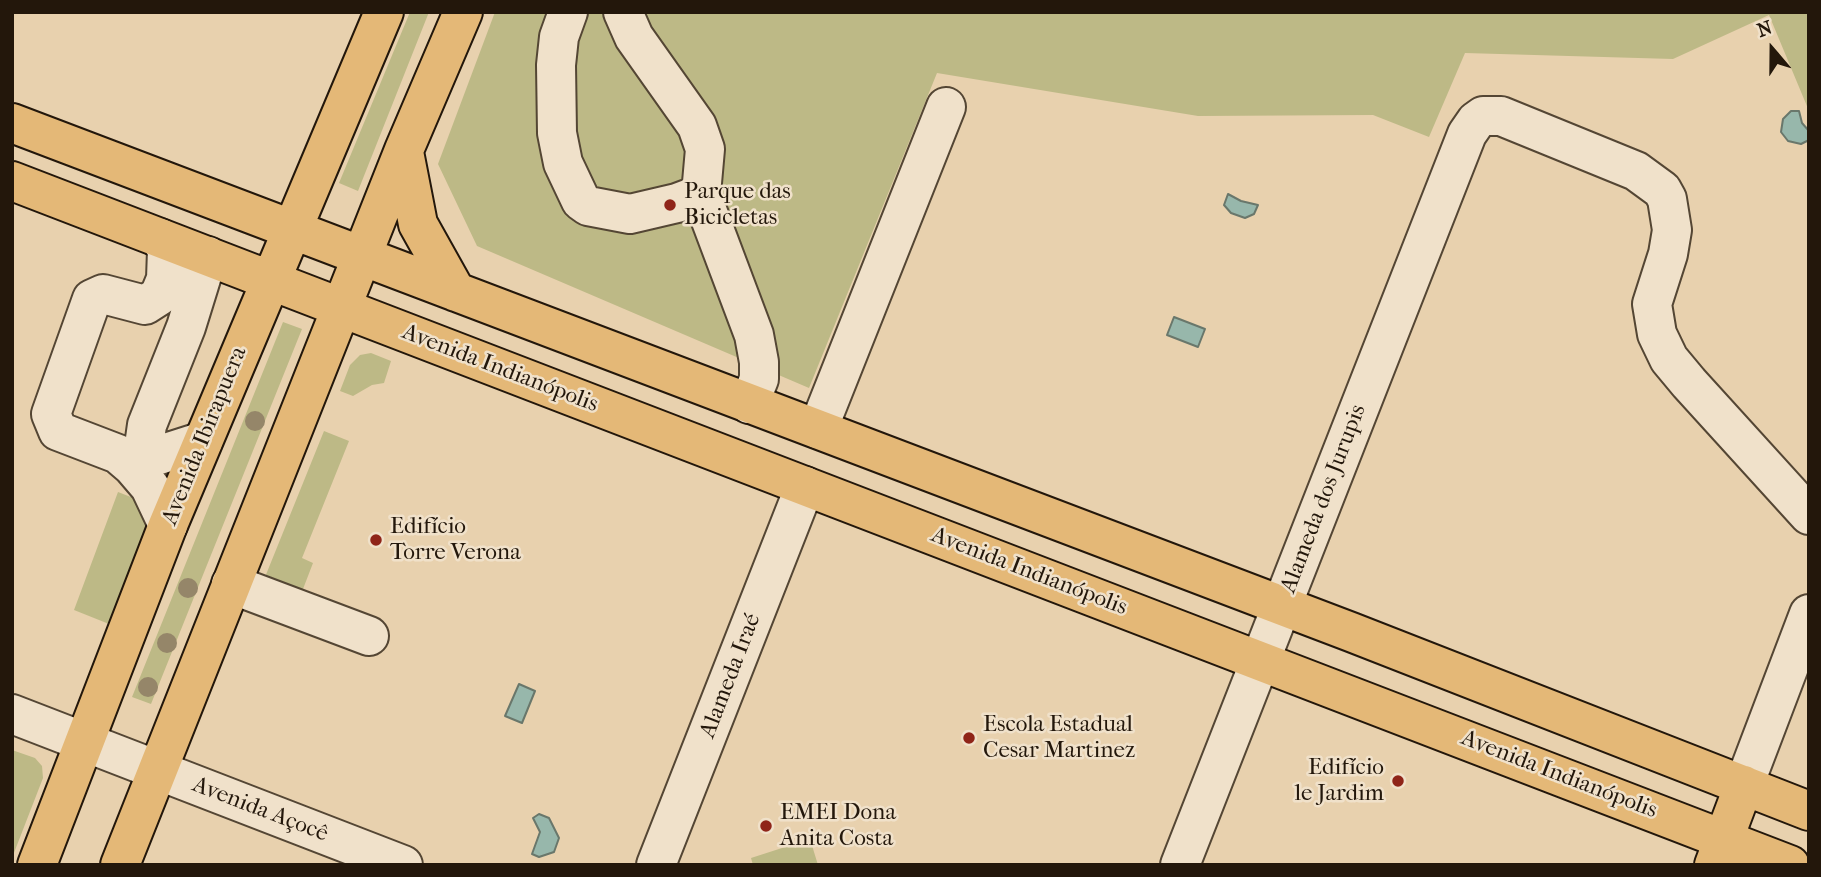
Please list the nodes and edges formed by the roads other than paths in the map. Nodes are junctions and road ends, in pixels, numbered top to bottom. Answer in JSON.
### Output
{"nodes":[{"id":1,"x":384,"y":12,"type":"edge"},
{"id":2,"x":463,"y":12,"type":"edge"},
{"id":3,"x":568,"y":12,"type":"edge"},
{"id":4,"x":623,"y":12,"type":"edge"},
{"id":5,"x":946,"y":107,"type":"dead end"},
{"id":6,"x":12,"y":123,"type":"edge"},
{"id":7,"x":404,"y":150,"type":"junction"},
{"id":8,"x":12,"y":181,"type":"edge"},
{"id":9,"x":702,"y":194,"type":"junction"},
{"id":10,"x":290,"y":229,"type":"junction"},
{"id":11,"x":160,"y":237,"type":"junction"},
{"id":12,"x":208,"y":256,"type":"junction"},
{"id":13,"x":363,"y":256,"type":"junction"},
{"id":14,"x":269,"y":282,"type":"junction"},
{"id":15,"x":456,"y":292,"type":"junction"},
{"id":16,"x":172,"y":308,"type":"junction"},
{"id":17,"x":342,"y":309,"type":"junction"},
{"id":18,"x":749,"y":404,"type":"junction"},
{"id":19,"x":818,"y":429,"type":"junction"},
{"id":20,"x":203,"y":441,"type":"junction"},
{"id":21,"x":147,"y":467,"type":"junction"},
{"id":22,"x":805,"y":486,"type":"junction"},
{"id":23,"x":1809,"y":515,"type":"edge"},
{"id":24,"x":168,"y":525,"type":"junction"},
{"id":25,"x":231,"y":584,"type":"junction"},
{"id":26,"x":1282,"y":607,"type":"junction"},
{"id":27,"x":1809,"y":614,"type":"edge"},
{"id":28,"x":369,"y":636,"type":"dead end"},
{"id":29,"x":1260,"y":661,"type":"junction"},
{"id":30,"x":12,"y":714,"type":"edge"},
{"id":31,"x":83,"y":741,"type":"junction"},
{"id":32,"x":156,"y":770,"type":"junction"},
{"id":33,"x":1744,"y":786,"type":"junction"},
{"id":34,"x":1809,"y":811,"type":"edge"},
{"id":35,"x":1718,"y":852,"type":"edge"},
{"id":36,"x":37,"y":865,"type":"edge"},
{"id":37,"x":120,"y":865,"type":"edge"},
{"id":38,"x":403,"y":865,"type":"edge"},
{"id":39,"x":656,"y":865,"type":"edge"},
{"id":40,"x":1181,"y":865,"type":"edge"},
{"id":41,"x":1790,"y":865,"type":"edge"}],
"edges":[{"from":1,"to":10,"type":"main road","name":"Avenida Ibirapuera"},
{"from":2,"to":7,"type":"main road"},
{"from":3,"to":9,"type":"street"},
{"from":4,"to":9,"type":"street"},
{"from":5,"to":19,"type":"street"},
{"from":6,"to":10,"type":"main road"},
{"from":7,"to":13,"type":"main road"},
{"from":7,"to":15,"type":"main road"},
{"from":8,"to":11,"type":"main road","name":"Avenida Indianópolis"},
{"from":9,"to":18,"type":"street"},
{"from":10,"to":13,"type":"main road"},
{"from":10,"to":14,"type":"main road","name":"Avenida Ibirapuera"},
{"from":11,"to":12,"type":"main road","name":"Avenida Indianópolis"},
{"from":11,"to":16,"type":"street"},
{"from":12,"to":14,"type":"main road","name":"Avenida Indianópolis"},
{"from":12,"to":16,"type":"street"},
{"from":13,"to":15,"type":"main road"},
{"from":13,"to":17,"type":"main road"},
{"from":14,"to":17,"type":"main road","name":"Avenida Indianópolis"},
{"from":14,"to":20,"type":"main road","name":"Avenida Ibirapuera"},
{"from":15,"to":18,"type":"main road"},
{"from":16,"to":21,"type":"street"},
{"from":16,"to":21,"type":"street"},
{"from":17,"to":22,"type":"main road","name":"Avenida Indianópolis"},
{"from":17,"to":25,"type":"main road"},
{"from":18,"to":19,"type":"main road"},
{"from":19,"to":26,"type":"main road"},
{"from":20,"to":21,"type":"street"},
{"from":20,"to":24,"type":"main road","name":"Avenida Ibirapuera"},
{"from":21,"to":24,"type":"street"},
{"from":22,"to":29,"type":"main road","name":"Avenida Indianópolis"},
{"from":22,"to":39,"type":"street","name":"Alameda Iraé"},
{"from":23,"to":26,"type":"street","name":"Alameda dos Jurupis"},
{"from":24,"to":31,"type":"main road","name":"Avenida Ibirapuera"},
{"from":25,"to":28,"type":"street"},
{"from":25,"to":32,"type":"main road"},
{"from":26,"to":29,"type":"street","name":"Alameda dos Jurupis"},
{"from":26,"to":33,"type":"main road"},
{"from":27,"to":33,"type":"street"},
{"from":29,"to":35,"type":"main road","name":"Avenida Indianópolis"},
{"from":29,"to":40,"type":"street","name":"Alameda dos Jurupis"},
{"from":30,"to":31,"type":"street","name":"Avenida Açocê"},
{"from":31,"to":32,"type":"street","name":"Avenida Açocê"},
{"from":31,"to":36,"type":"main road","name":"Avenida Ibirapuera"},
{"from":32,"to":37,"type":"main road"},
{"from":32,"to":38,"type":"street","name":"Avenida Açocê"},
{"from":33,"to":34,"type":"main road"},
{"from":33,"to":35,"type":"main road"},
{"from":35,"to":41,"type":"main road","name":"Avenida Indianópolis"}]}
